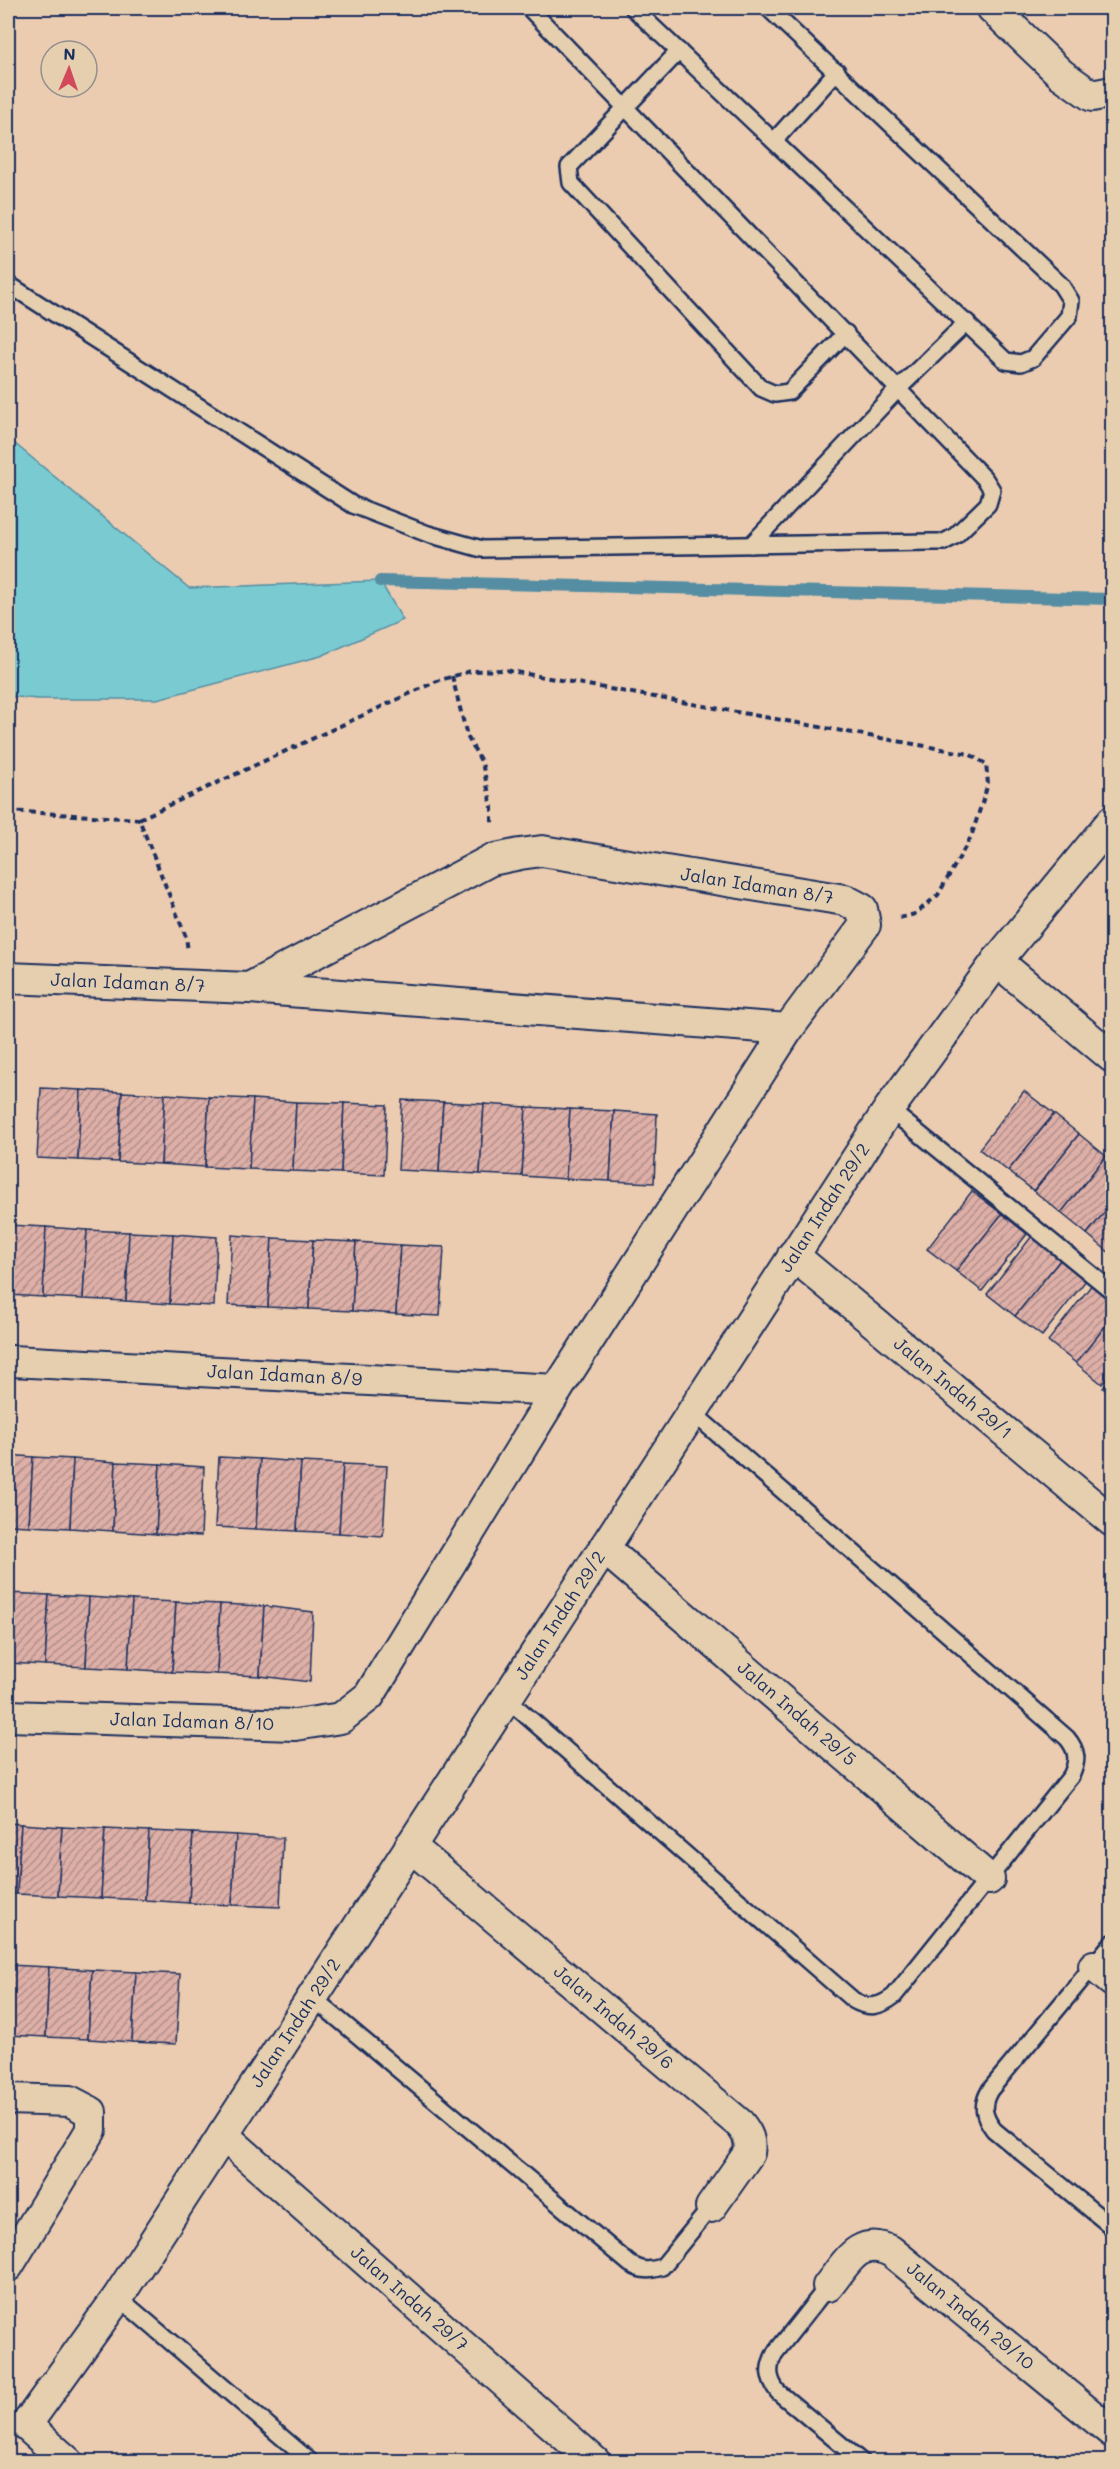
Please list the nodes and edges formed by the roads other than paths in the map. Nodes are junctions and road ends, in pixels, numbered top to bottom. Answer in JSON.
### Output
{"nodes":[{"id":1,"x":529,"y":8,"type":"edge"},
{"id":2,"x":633,"y":8,"type":"edge"},
{"id":3,"x":768,"y":8,"type":"edge"},
{"id":4,"x":992,"y":8,"type":"edge"},
{"id":5,"x":679,"y":51,"type":"junction"},
{"id":6,"x":837,"y":71,"type":"junction"},
{"id":7,"x":1102,"y":94,"type":"edge"},
{"id":8,"x":626,"y":106,"type":"junction"},
{"id":9,"x":774,"y":141,"type":"junction"},
{"id":10,"x":8,"y":284,"type":"edge"},
{"id":11,"x":967,"y":322,"type":"junction"},
{"id":12,"x":846,"y":333,"type":"junction"},
{"id":13,"x":898,"y":388,"type":"junction"},
{"id":14,"x":751,"y":545,"type":"junction"},
{"id":15,"x":1109,"y":834,"type":"edge"},
{"id":16,"x":997,"y":961,"type":"junction"},
{"id":17,"x":8,"y":978,"type":"edge"},
{"id":18,"x":249,"y":988,"type":"junction"},
{"id":19,"x":788,"y":1029,"type":"junction"},
{"id":20,"x":1113,"y":1056,"type":"edge"},
{"id":21,"x":889,"y":1109,"type":"junction"},
{"id":22,"x":794,"y":1256,"type":"junction"},
{"id":23,"x":1113,"y":1291,"type":"edge"},
{"id":24,"x":12,"y":1361,"type":"dead end"},
{"id":25,"x":557,"y":1390,"type":"junction"},
{"id":26,"x":692,"y":1412,"type":"junction"},
{"id":27,"x":1113,"y":1521,"type":"edge"},
{"id":28,"x":604,"y":1548,"type":"junction"},
{"id":29,"x":506,"y":1698,"type":"junction"},
{"id":30,"x":8,"y":1716,"type":"edge"},
{"id":31,"x":410,"y":1846,"type":"junction"},
{"id":32,"x":988,"y":1879,"type":"junction"},
{"id":33,"x":1106,"y":1963,"type":"edge"},
{"id":34,"x":312,"y":1996,"type":"junction"},
{"id":35,"x":8,"y":2099,"type":"edge"},
{"id":36,"x":223,"y":2135,"type":"junction"},
{"id":37,"x":711,"y":2207,"type":"joint"},
{"id":38,"x":1113,"y":2227,"type":"edge"},
{"id":39,"x":8,"y":2266,"type":"edge"},
{"id":40,"x":828,"y":2286,"type":"joint"},
{"id":41,"x":118,"y":2297,"type":"junction"},
{"id":42,"x":17,"y":2427,"type":"edge"},
{"id":43,"x":1113,"y":2432,"type":"edge"},
{"id":44,"x":68,"y":2462,"type":"edge"},
{"id":45,"x":311,"y":2462,"type":"edge"},
{"id":46,"x":595,"y":2462,"type":"edge"},
{"id":47,"x":861,"y":2462,"type":"edge"}],
"edges":[{"from":1,"to":8,"type":"lane"},
{"from":2,"to":5,"type":"lane"},
{"from":3,"to":6,"type":"lane"},
{"from":4,"to":7,"type":"street"},
{"from":5,"to":8,"type":"lane"},
{"from":5,"to":9,"type":"lane"},
{"from":6,"to":9,"type":"lane"},
{"from":6,"to":11,"type":"lane"},
{"from":8,"to":12,"type":"lane"},
{"from":8,"to":12,"type":"lane"},
{"from":9,"to":11,"type":"lane"},
{"from":10,"to":14,"type":"lane"},
{"from":11,"to":13,"type":"lane"},
{"from":12,"to":13,"type":"lane"},
{"from":13,"to":14,"type":"lane"},
{"from":13,"to":14,"type":"lane"},
{"from":15,"to":16,"type":"street","name":"Jalan Indah 29/2"},
{"from":16,"to":20,"type":"street"},
{"from":16,"to":21,"type":"street","name":"Jalan Indah 29/2"},
{"from":17,"to":18,"type":"street","name":"Jalan Idaman 8/7"},
{"from":18,"to":19,"type":"street","name":"Jalan Idaman 8/7"},
{"from":18,"to":19,"type":"street","name":"Jalan Idaman 8/7"},
{"from":19,"to":25,"type":"street"},
{"from":21,"to":22,"type":"street","name":"Jalan Indah 29/2"},
{"from":21,"to":23,"type":"lane"},
{"from":22,"to":26,"type":"street","name":"Jalan Indah 29/2"},
{"from":22,"to":27,"type":"street","name":"Jalan Indah 29/1"},
{"from":24,"to":25,"type":"street","name":"Jalan Idaman 8/9"},
{"from":25,"to":30,"type":"street","name":"Jalan Idaman 8/10"},
{"from":26,"to":28,"type":"street","name":"Jalan Indah 29/2"},
{"from":26,"to":32,"type":"lane"},
{"from":28,"to":29,"type":"street","name":"Jalan Indah 29/2"},
{"from":28,"to":32,"type":"street","name":"Jalan Indah 29/5"},
{"from":29,"to":31,"type":"street","name":"Jalan Indah 29/2"},
{"from":29,"to":32,"type":"lane"},
{"from":31,"to":34,"type":"street","name":"Jalan Indah 29/2"},
{"from":31,"to":37,"type":"street","name":"Jalan Indah 29/6"},
{"from":33,"to":38,"type":"lane"},
{"from":34,"to":36,"type":"street","name":"Jalan Indah 29/2"},
{"from":34,"to":37,"type":"lane"},
{"from":35,"to":39,"type":"street"},
{"from":36,"to":41,"type":"street","name":"Jalan Indah 29/2"},
{"from":36,"to":46,"type":"street","name":"Jalan Indah 29/7"},
{"from":40,"to":43,"type":"street","name":"Jalan Indah 29/10"},
{"from":40,"to":47,"type":"lane"},
{"from":41,"to":42,"type":"street","name":"Jalan Indah 29/2"},
{"from":41,"to":45,"type":"lane"},
{"from":42,"to":44,"type":"street"}]}
